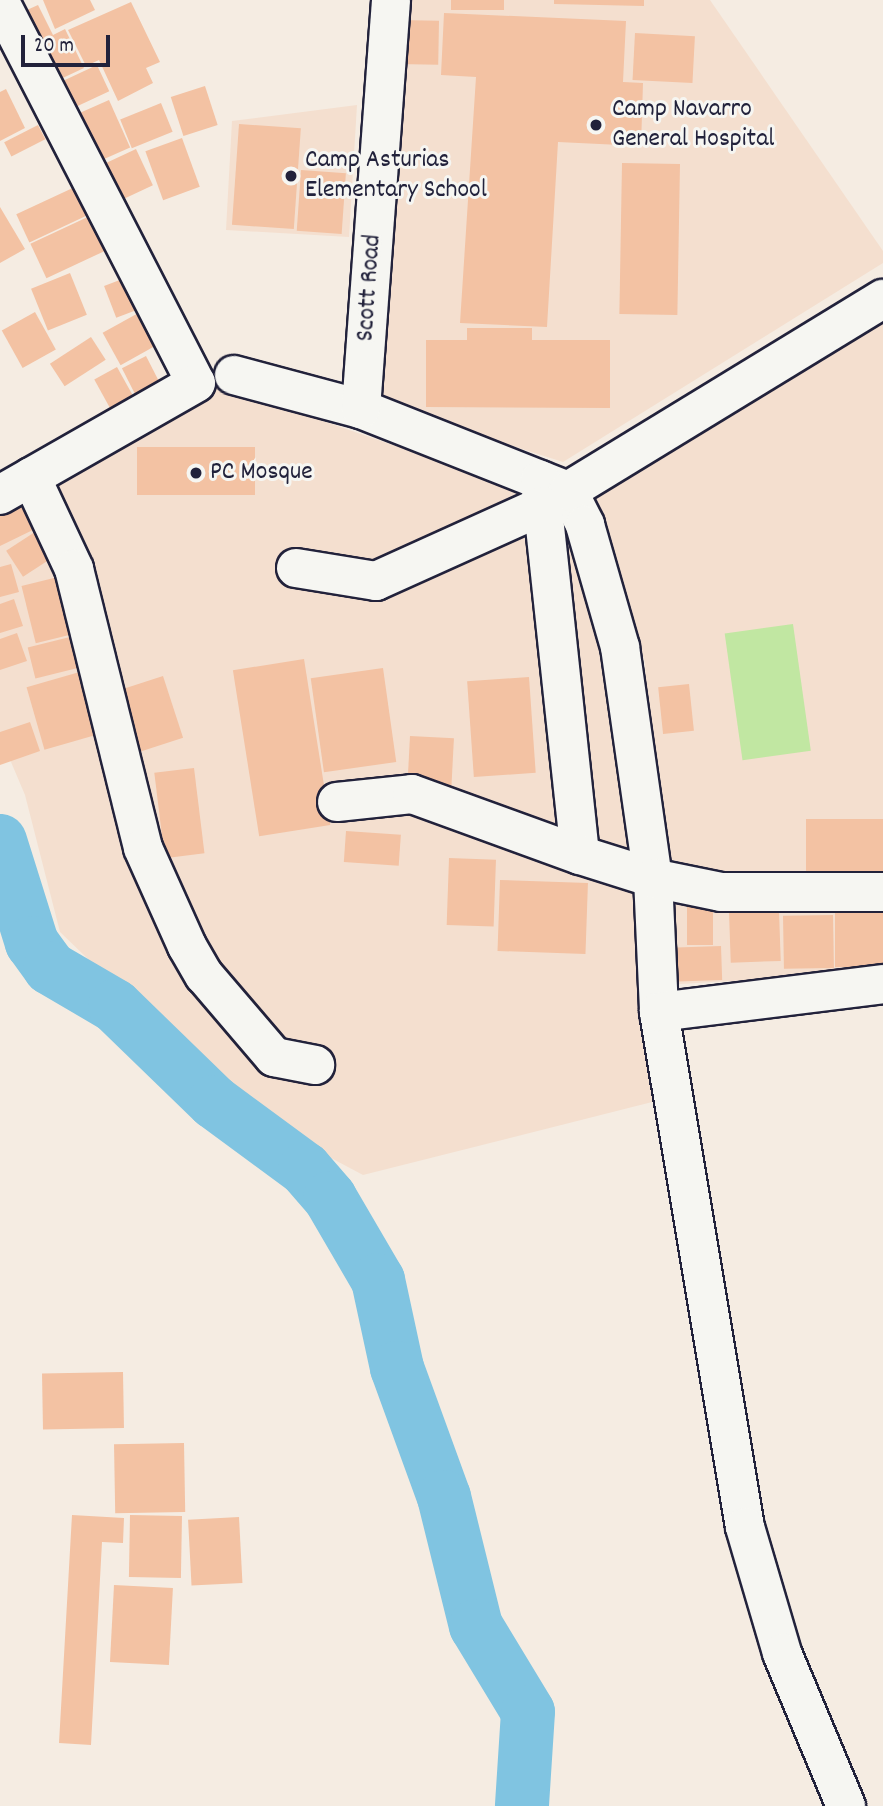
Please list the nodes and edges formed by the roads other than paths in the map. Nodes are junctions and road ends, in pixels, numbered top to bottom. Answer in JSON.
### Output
{"nodes":[{"id":1,"x":391,"y":0,"type":"edge"},
{"id":2,"x":0,"y":2,"type":"edge"},
{"id":3,"x":883,"y":299,"type":"edge"},
{"id":4,"x":234,"y":375,"type":"dead end"},
{"id":5,"x":361,"y":409,"type":"junction"},
{"id":6,"x":15,"y":486,"type":"edge"},
{"id":7,"x":550,"y":492,"type":"junction"},
{"id":8,"x":296,"y":568,"type":"dead end"},
{"id":9,"x":337,"y":802,"type":"dead end"},
{"id":10,"x":580,"y":855,"type":"junction"},
{"id":11,"x":653,"y":878,"type":"junction"},
{"id":12,"x":883,"y":892,"type":"edge"},
{"id":13,"x":883,"y":984,"type":"edge"},
{"id":14,"x":659,"y":1013,"type":"junction"},
{"id":15,"x":315,"y":1065,"type":"dead end"},
{"id":16,"x":846,"y":1806,"type":"edge"}],
"edges":[{"from":1,"to":5,"type":"street","name":"Scott Road"},
{"from":2,"to":6,"type":"street"},
{"from":3,"to":7,"type":"street"},
{"from":4,"to":5,"type":"street"},
{"from":5,"to":7,"type":"street"},
{"from":6,"to":15,"type":"street"},
{"from":7,"to":8,"type":"street"},
{"from":7,"to":10,"type":"street"},
{"from":7,"to":11,"type":"street"},
{"from":9,"to":10,"type":"street"},
{"from":10,"to":11,"type":"street"},
{"from":11,"to":12,"type":"street"},
{"from":11,"to":14,"type":"street"},
{"from":13,"to":14,"type":"street"},
{"from":14,"to":16,"type":"street"}]}
